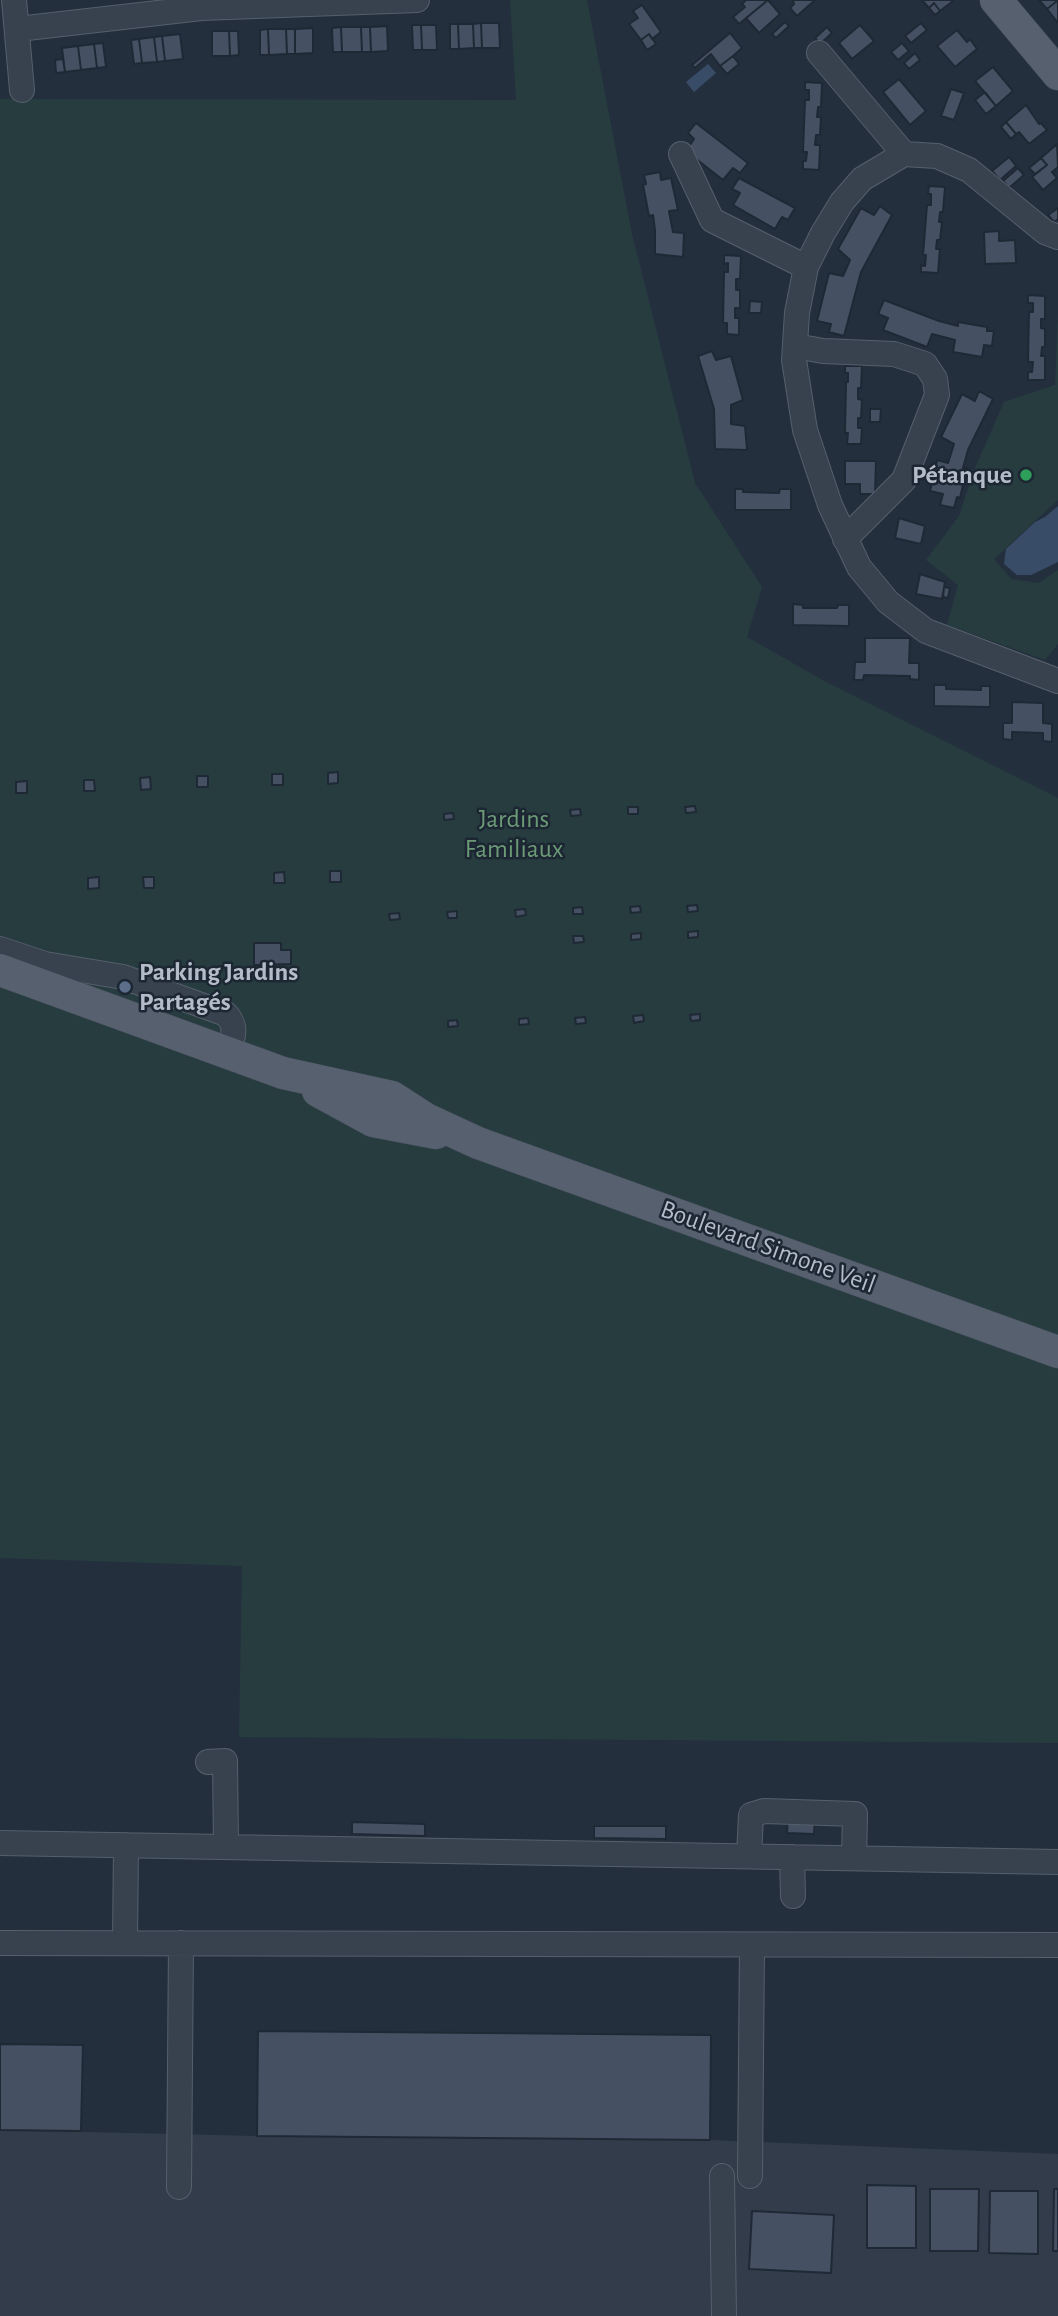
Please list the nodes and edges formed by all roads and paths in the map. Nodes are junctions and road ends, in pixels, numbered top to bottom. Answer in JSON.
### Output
{"nodes":[{"id":1,"x":14,"y":0,"type":"edge"},
{"id":2,"x":415,"y":0,"type":"edge"},
{"id":3,"x":996,"y":0,"type":"edge"},
{"id":4,"x":18,"y":29,"type":"junction"},
{"id":5,"x":819,"y":53,"type":"dead end"},
{"id":6,"x":1058,"y":74,"type":"edge"},
{"id":7,"x":22,"y":90,"type":"dead end"},
{"id":8,"x":681,"y":154,"type":"dead end"},
{"id":9,"x":904,"y":154,"type":"junction"},
{"id":10,"x":1058,"y":237,"type":"edge"},
{"id":11,"x":806,"y":267,"type":"junction"},
{"id":12,"x":795,"y":346,"type":"junction"},
{"id":13,"x":845,"y":539,"type":"junction"},
{"id":14,"x":1058,"y":681,"type":"edge"},
{"id":15,"x":0,"y":949,"type":"edge"},
{"id":16,"x":0,"y":970,"type":"edge"},
{"id":17,"x":228,"y":1053,"type":"junction"},
{"id":18,"x":1058,"y":1352,"type":"edge"},
{"id":19,"x":208,"y":1762,"type":"dead end"},
{"id":20,"x":0,"y":1843,"type":"edge"},
{"id":21,"x":126,"y":1845,"type":"junction"},
{"id":22,"x":226,"y":1847,"type":"junction"},
{"id":23,"x":749,"y":1856,"type":"junction"},
{"id":24,"x":792,"y":1857,"type":"junction"},
{"id":25,"x":854,"y":1858,"type":"junction"},
{"id":26,"x":1058,"y":1862,"type":"edge"},
{"id":27,"x":793,"y":1896,"type":"dead end"},
{"id":28,"x":0,"y":1943,"type":"edge"},
{"id":29,"x":125,"y":1943,"type":"junction"},
{"id":30,"x":181,"y":1943,"type":"junction"},
{"id":31,"x":752,"y":1945,"type":"junction"},
{"id":32,"x":1058,"y":1945,"type":"edge"},
{"id":33,"x":722,"y":2176,"type":"dead end"},
{"id":34,"x":750,"y":2176,"type":"dead end"},
{"id":35,"x":179,"y":2187,"type":"dead end"},
{"id":36,"x":724,"y":2316,"type":"edge"}],
"edges":[{"from":1,"to":4,"type":"street"},
{"from":2,"to":4,"type":"street"},
{"from":3,"to":6,"type":"main road"},
{"from":4,"to":7,"type":"street"},
{"from":5,"to":9,"type":"street"},
{"from":8,"to":11,"type":"street"},
{"from":9,"to":10,"type":"street"},
{"from":9,"to":11,"type":"street"},
{"from":11,"to":12,"type":"street"},
{"from":12,"to":13,"type":"street"},
{"from":12,"to":13,"type":"street"},
{"from":13,"to":14,"type":"street"},
{"from":15,"to":17,"type":"street"},
{"from":16,"to":17,"type":"main road","name":"Boulevard Simone Veil"},
{"from":17,"to":18,"type":"main road","name":"Boulevard Simone Veil"},
{"from":19,"to":22,"type":"street"},
{"from":20,"to":21,"type":"street"},
{"from":21,"to":22,"type":"street"},
{"from":21,"to":29,"type":"street"},
{"from":22,"to":23,"type":"street"},
{"from":23,"to":24,"type":"street"},
{"from":23,"to":25,"type":"street"},
{"from":24,"to":25,"type":"street"},
{"from":24,"to":27,"type":"street"},
{"from":25,"to":26,"type":"street"},
{"from":28,"to":29,"type":"street"},
{"from":29,"to":30,"type":"street"},
{"from":30,"to":31,"type":"street"},
{"from":30,"to":35,"type":"street"},
{"from":31,"to":32,"type":"street"},
{"from":31,"to":34,"type":"street"},
{"from":33,"to":36,"type":"street"}]}
